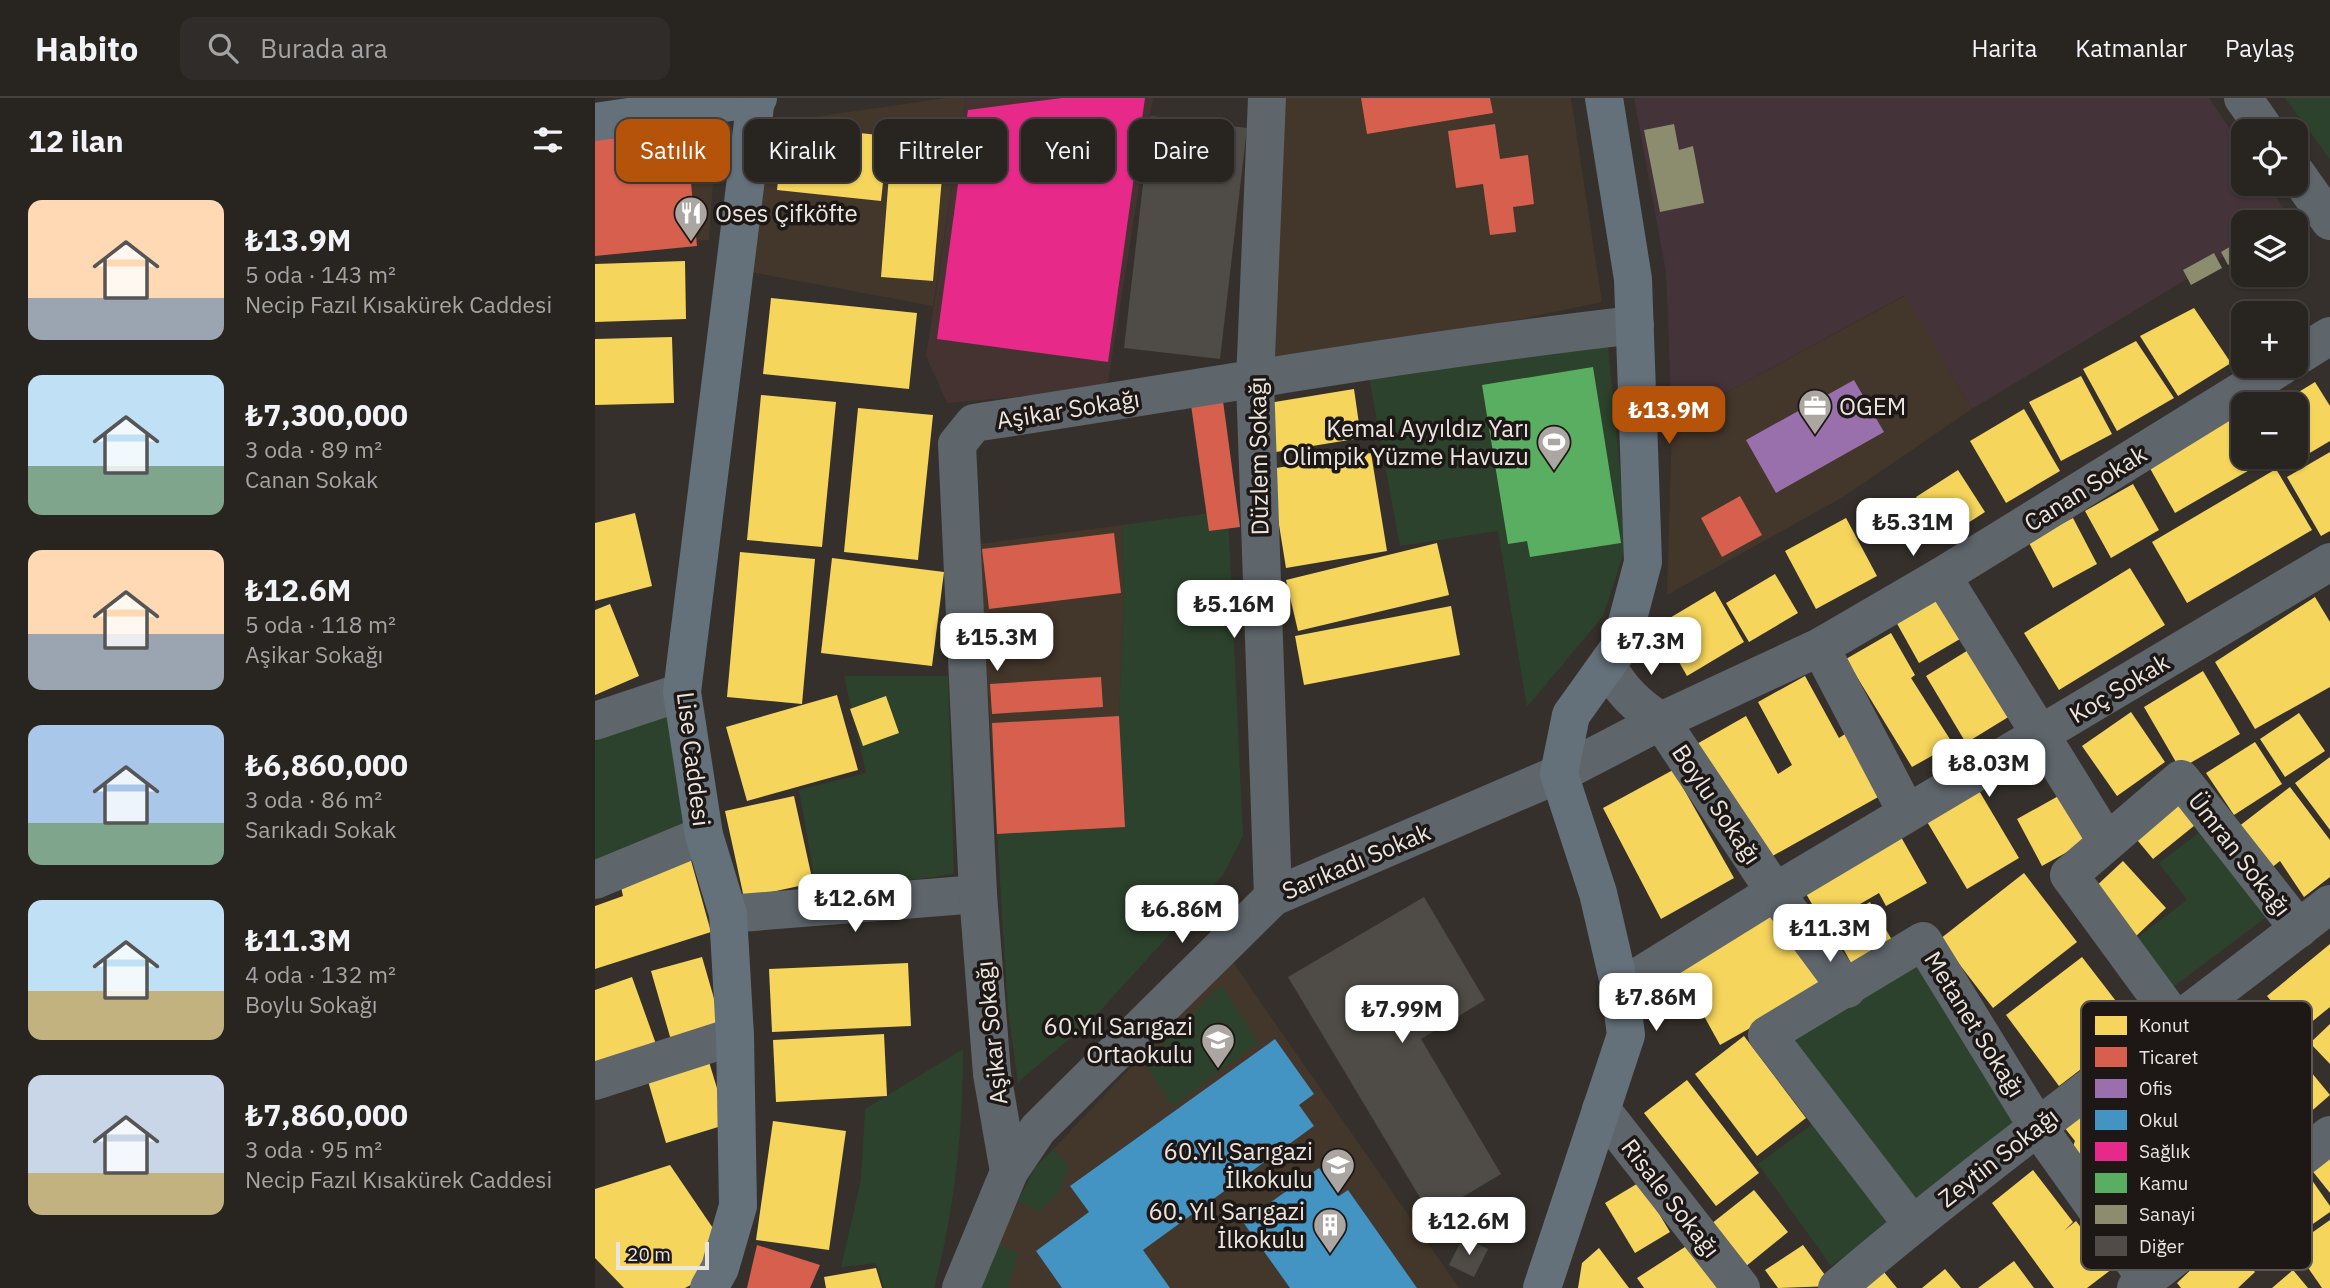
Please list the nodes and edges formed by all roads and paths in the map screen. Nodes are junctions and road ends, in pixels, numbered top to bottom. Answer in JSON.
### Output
{"nodes":[{"id":1,"x":756,"y":98,"type":"edge"},
{"id":2,"x":1267,"y":98,"type":"edge"},
{"id":3,"x":1605,"y":98,"type":"edge"},
{"id":4,"x":2243,"y":98,"type":"edge"},
{"id":5,"x":2258,"y":119,"type":"edge"},
{"id":6,"x":595,"y":122,"type":"edge"},
{"id":7,"x":2308,"y":190,"type":"edge"},
{"id":8,"x":2330,"y":222,"type":"edge"},
{"id":9,"x":1635,"y":325,"type":"junction"},
{"id":10,"x":2330,"y":336,"type":"edge"},
{"id":11,"x":2308,"y":350,"type":"edge"},
{"id":12,"x":2263,"y":378,"type":"edge"},
{"id":13,"x":1255,"y":381,"type":"junction"},
{"id":14,"x":2330,"y":562,"type":"edge"},
{"id":15,"x":1943,"y":576,"type":"junction"},
{"id":16,"x":1820,"y":647,"type":"junction"},
{"id":17,"x":1608,"y":667,"type":"junction"},
{"id":18,"x":683,"y":692,"type":"junction"},
{"id":19,"x":595,"y":721,"type":"edge"},
{"id":20,"x":1661,"y":721,"type":"junction"},
{"id":21,"x":2041,"y":734,"type":"junction"},
{"id":22,"x":1559,"y":774,"type":"junction"},
{"id":23,"x":1907,"y":813,"type":"junction"},
{"id":24,"x":703,"y":835,"type":"junction"},
{"id":25,"x":2106,"y":842,"type":"junction"},
{"id":26,"x":595,"y":880,"type":"edge"},
{"id":27,"x":1775,"y":892,"type":"junction"},
{"id":28,"x":978,"y":894,"type":"junction"},
{"id":29,"x":1273,"y":897,"type":"junction"},
{"id":30,"x":2330,"y":904,"type":"edge"},
{"id":31,"x":728,"y":914,"type":"junction"},
{"id":32,"x":2299,"y":929,"type":"junction"},
{"id":33,"x":1620,"y":988,"type":"junction"},
{"id":34,"x":1847,"y":989,"type":"junction"},
{"id":35,"x":2161,"y":1001,"type":"edge"},
{"id":36,"x":2207,"y":1001,"type":"edge"},
{"id":37,"x":735,"y":1036,"type":"junction"},
{"id":38,"x":595,"y":1081,"type":"edge"},
{"id":39,"x":2081,"y":1094,"type":"edge"},
{"id":40,"x":1601,"y":1109,"type":"junction"},
{"id":41,"x":2037,"y":1126,"type":"junction"},
{"id":42,"x":2330,"y":1135,"type":"edge"},
{"id":43,"x":2312,"y":1149,"type":"edge"},
{"id":44,"x":1009,"y":1172,"type":"junction"},
{"id":45,"x":2081,"y":1193,"type":"edge"},
{"id":46,"x":1912,"y":1224,"type":"junction"},
{"id":47,"x":2132,"y":1270,"type":"edge"},
{"id":48,"x":2161,"y":1270,"type":"edge"},
{"id":49,"x":2142,"y":1285,"type":"edge"},
{"id":50,"x":709,"y":1288,"type":"edge"},
{"id":51,"x":961,"y":1288,"type":"edge"},
{"id":52,"x":1542,"y":1288,"type":"edge"},
{"id":53,"x":1741,"y":1288,"type":"edge"},
{"id":54,"x":1837,"y":1288,"type":"edge"}],
"edges":[{"from":1,"to":6,"type":"main road"},
{"from":1,"to":18,"type":"main road","name":"Lise Caddesi"},
{"from":2,"to":13,"type":"street","name":"Düzlem Sokağı"},
{"from":3,"to":9,"type":"main road"},
{"from":4,"to":5,"type":"street"},
{"from":7,"to":8,"type":"street"},
{"from":9,"to":13,"type":"street","name":"Aşikar Sokağı"},
{"from":9,"to":17,"type":"main road"},
{"from":10,"to":11,"type":"street"},
{"from":12,"to":15,"type":"street","name":"Canan Sokak"},
{"from":13,"to":28,"type":"street","name":"Aşikar Sokağı"},
{"from":13,"to":29,"type":"street","name":"Düzlem Sokağı"},
{"from":14,"to":21,"type":"street","name":"Koç Sokak"},
{"from":15,"to":16,"type":"street","name":"Canan Sokak"},
{"from":15,"to":21,"type":"street"},
{"from":16,"to":20,"type":"street","name":"Canan Sokak"},
{"from":16,"to":23,"type":"street"},
{"from":17,"to":20,"type":"street"},
{"from":17,"to":22,"type":"main road"},
{"from":18,"to":19,"type":"street"},
{"from":18,"to":24,"type":"main road","name":"Lise Caddesi"},
{"from":20,"to":22,"type":"street","name":"Canan Sokak"},
{"from":20,"to":27,"type":"street","name":"Boylu Sokağı"},
{"from":21,"to":23,"type":"street","name":"Koç Sokak"},
{"from":21,"to":25,"type":"street"},
{"from":22,"to":29,"type":"street","name":"Sarıkadı Sokak"},
{"from":22,"to":33,"type":"main road"},
{"from":23,"to":27,"type":"street","name":"Koç Sokak"},
{"from":24,"to":26,"type":"street"},
{"from":24,"to":31,"type":"main road","name":"Lise Caddesi"},
{"from":25,"to":32,"type":"street","name":"Ümran Sokağı"},
{"from":25,"to":35,"type":"street"},
{"from":27,"to":33,"type":"street","name":"Koç Sokak"},
{"from":27,"to":34,"type":"street","name":"Boylu Sokağı"},
{"from":28,"to":31,"type":"street"},
{"from":28,"to":44,"type":"street","name":"Aşikar Sokağı"},
{"from":29,"to":44,"type":"street","name":"Sarıkadı Sokak"},
{"from":30,"to":32,"type":"street","name":"Zeytin Sokağı"},
{"from":31,"to":37,"type":"main road","name":"Lise Caddesi"},
{"from":32,"to":36,"type":"street","name":"Zeytin Sokağı"},
{"from":33,"to":40,"type":"main road"},
{"from":34,"to":41,"type":"street","name":"Metanet Sokağı"},
{"from":34,"to":46,"type":"street","name":"Metanet Sokağı"},
{"from":37,"to":38,"type":"street"},
{"from":37,"to":50,"type":"main road","name":"Lise Caddesi"},
{"from":39,"to":41,"type":"street","name":"Zeytin Sokağı"},
{"from":40,"to":52,"type":"main road"},
{"from":40,"to":53,"type":"street","name":"Risale Sokağı"},
{"from":41,"to":45,"type":"street","name":"Metanet Sokağı"},
{"from":41,"to":46,"type":"street","name":"Zeytin Sokağı"},
{"from":42,"to":43,"type":"street"},
{"from":44,"to":51,"type":"street","name":"Sarıkadı Sokak"},
{"from":46,"to":54,"type":"street","name":"Zeytin Sokağı"},
{"from":47,"to":49,"type":"street","name":"Metanet Sokağı"},
{"from":48,"to":49,"type":"street"}]}
